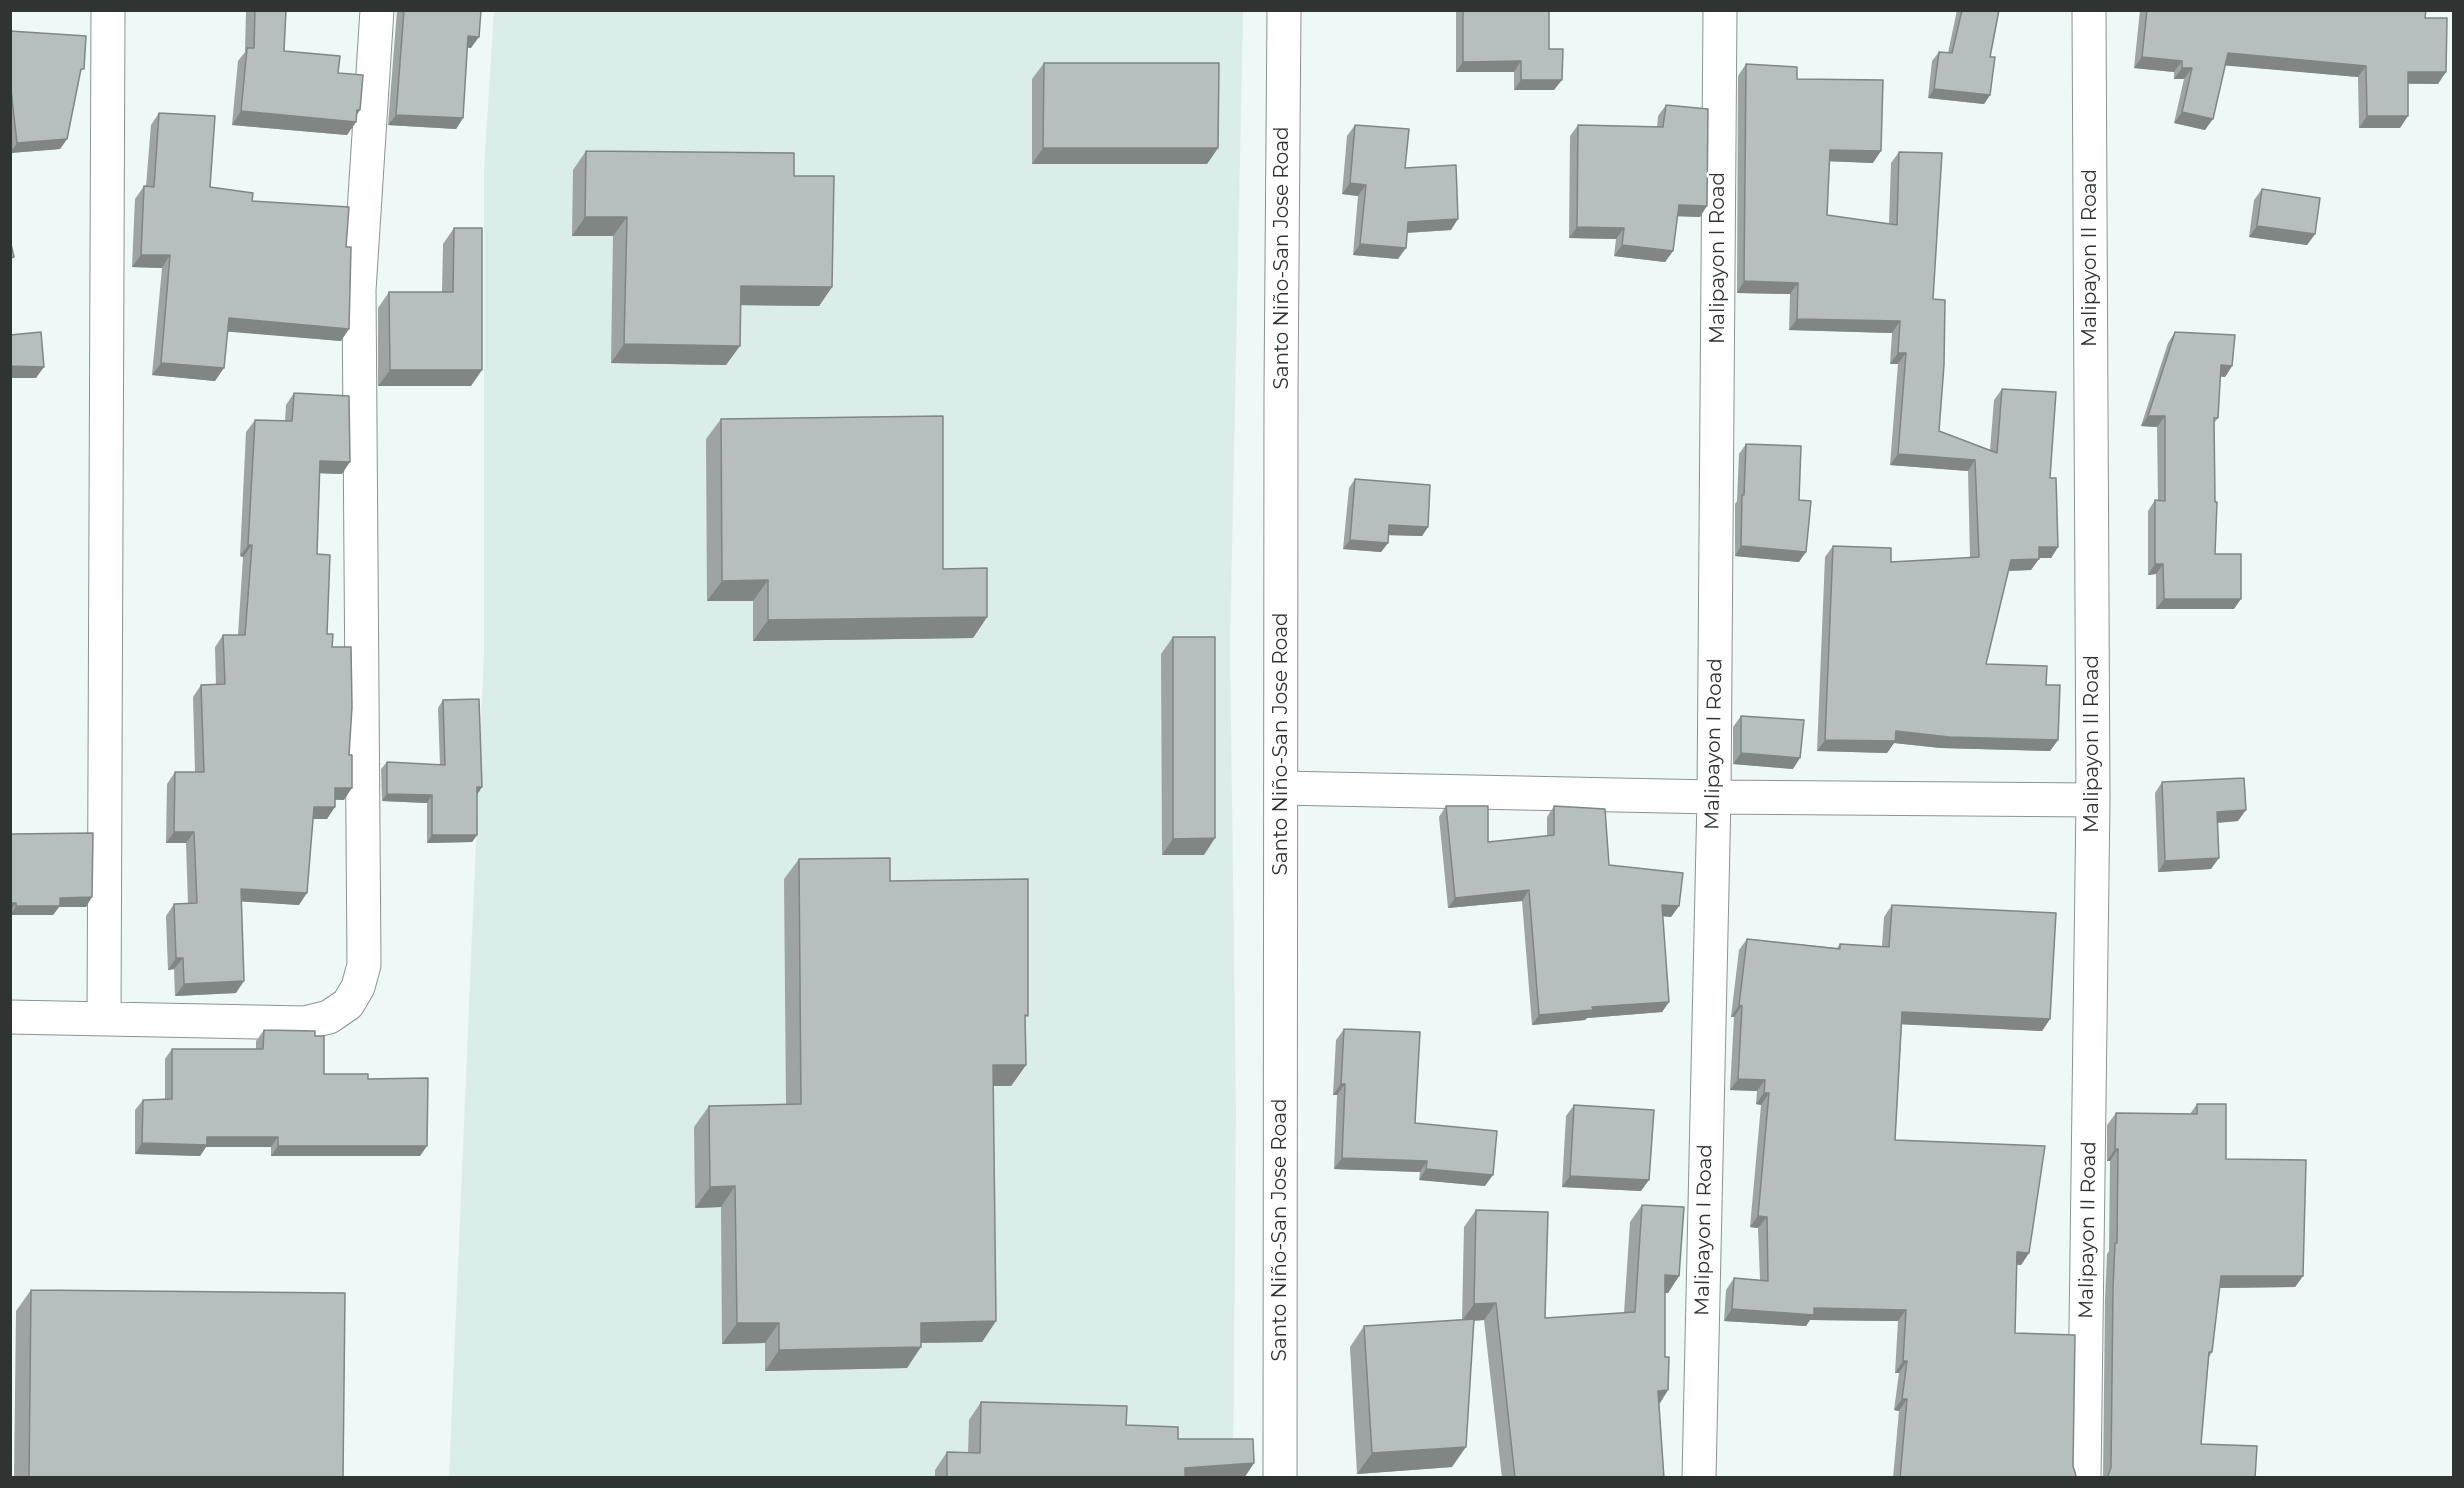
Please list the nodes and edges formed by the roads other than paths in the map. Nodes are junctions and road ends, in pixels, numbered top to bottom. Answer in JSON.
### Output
{"nodes":[{"id":1,"x":108,"y":10,"type":"edge"},
{"id":2,"x":377,"y":10,"type":"edge"},
{"id":3,"x":1284,"y":10,"type":"edge"},
{"id":4,"x":1720,"y":10,"type":"edge"},
{"id":5,"x":2088,"y":10,"type":"edge"},
{"id":6,"x":1281,"y":788,"type":"junction"},
{"id":7,"x":1714,"y":797,"type":"junction"},
{"id":8,"x":2093,"y":800,"type":"junction"},
{"id":9,"x":10,"y":1017,"type":"edge"},
{"id":10,"x":104,"y":1019,"type":"junction"},
{"id":11,"x":1280,"y":1478,"type":"edge"},
{"id":12,"x":1699,"y":1478,"type":"edge"},
{"id":13,"x":2084,"y":1478,"type":"edge"}],
"edges":[{"from":1,"to":10,"type":"street"},
{"from":2,"to":10,"type":"street"},
{"from":3,"to":6,"type":"street","name":"Santo Niño-San Jose Road"},
{"from":4,"to":7,"type":"street","name":"Malipayon I Road"},
{"from":5,"to":8,"type":"street","name":"Malipayon II Road"},
{"from":6,"to":7,"type":"street"},
{"from":6,"to":11,"type":"street","name":"Santo Niño-San Jose Road"},
{"from":7,"to":8,"type":"street"},
{"from":7,"to":12,"type":"street","name":"Malipayon I Road"},
{"from":8,"to":13,"type":"street","name":"Malipayon II Road"},
{"from":9,"to":10,"type":"street"}]}
